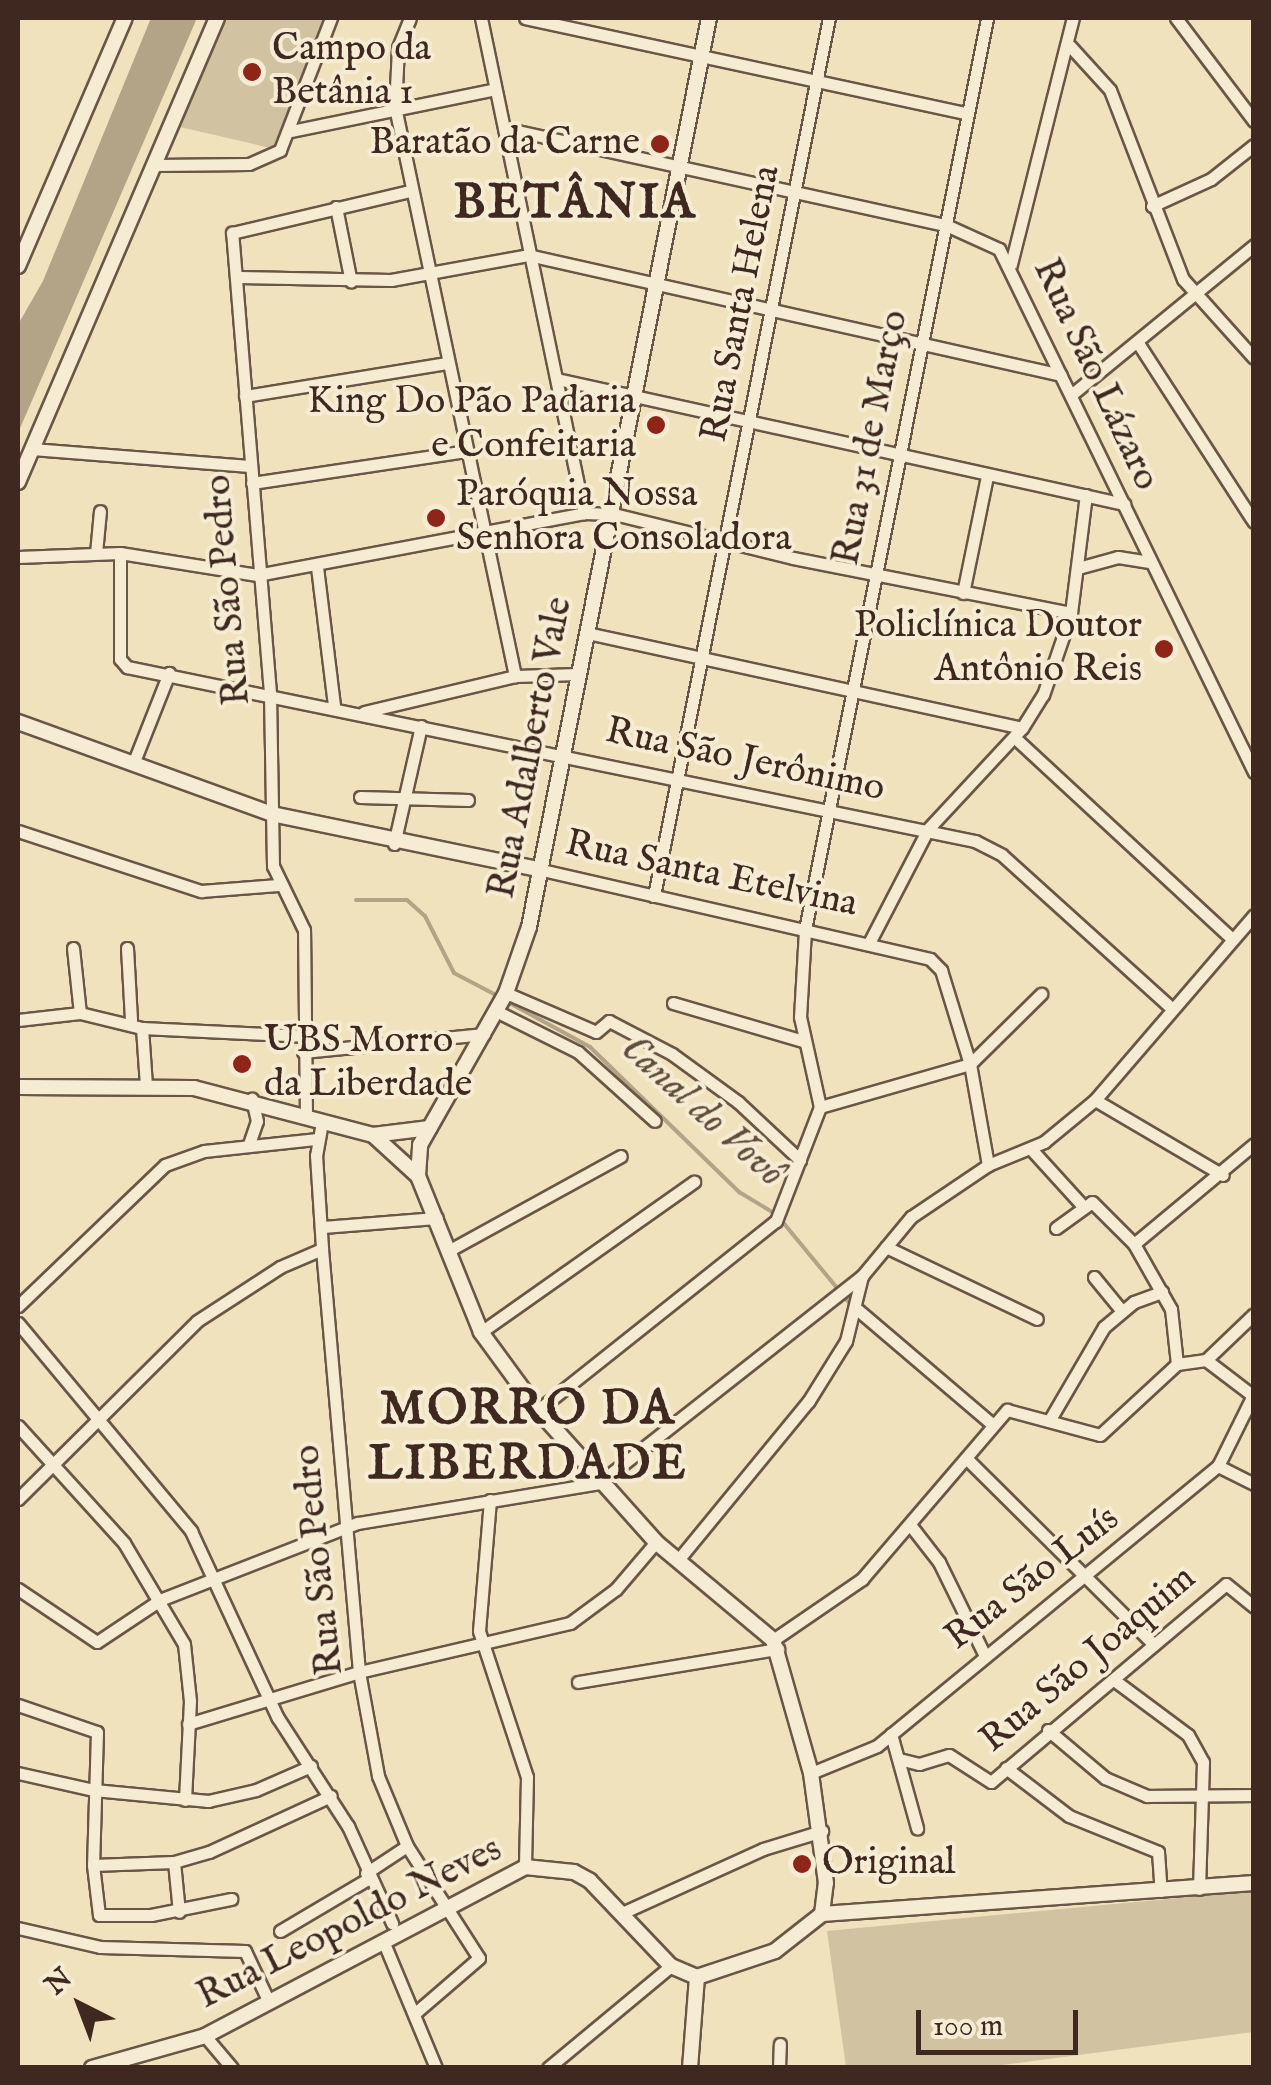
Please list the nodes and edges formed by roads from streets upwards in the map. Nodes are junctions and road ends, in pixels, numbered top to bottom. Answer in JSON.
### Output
{"nodes":[{"id":1,"x":125,"y":18,"type":"edge"},
{"id":2,"x":218,"y":18,"type":"edge"},
{"id":3,"x":332,"y":18,"type":"edge"},
{"id":4,"x":410,"y":18,"type":"edge"},
{"id":5,"x":481,"y":18,"type":"edge"},
{"id":6,"x":525,"y":18,"type":"edge"},
{"id":7,"x":709,"y":18,"type":"edge"},
{"id":8,"x":829,"y":18,"type":"edge"},
{"id":9,"x":987,"y":18,"type":"edge"},
{"id":10,"x":1070,"y":18,"type":"edge"},
{"id":11,"x":1176,"y":18,"type":"edge"},
{"id":12,"x":1070,"y":46,"type":"junction"},
{"id":13,"x":700,"y":58,"type":"junction"},
{"id":14,"x":816,"y":84,"type":"junction"},
{"id":15,"x":495,"y":90,"type":"junction"},
{"id":16,"x":396,"y":107,"type":"junction"},
{"id":17,"x":968,"y":114,"type":"junction"},
{"id":18,"x":1254,"y":122,"type":"edge"},
{"id":19,"x":504,"y":128,"type":"junction"},
{"id":20,"x":291,"y":131,"type":"junction"},
{"id":21,"x":1254,"y":145,"type":"edge"},
{"id":22,"x":156,"y":165,"type":"junction"},
{"id":23,"x":681,"y":168,"type":"junction"},
{"id":24,"x":410,"y":191,"type":"junction"},
{"id":25,"x":794,"y":193,"type":"junction"},
{"id":26,"x":1152,"y":206,"type":"junction"},
{"id":27,"x":336,"y":207,"type":"junction"},
{"id":28,"x":946,"y":226,"type":"junction"},
{"id":29,"x":22,"y":242,"type":"edge"},
{"id":30,"x":1254,"y":246,"type":"edge"},
{"id":31,"x":528,"y":255,"type":"junction"},
{"id":32,"x":1011,"y":264,"type":"junction"},
{"id":33,"x":18,"y":266,"type":"edge"},
{"id":34,"x":429,"y":276,"type":"junction"},
{"id":35,"x":239,"y":277,"type":"junction"},
{"id":36,"x":350,"y":282,"type":"junction"},
{"id":37,"x":656,"y":286,"type":"junction"},
{"id":38,"x":1196,"y":295,"type":"junction"},
{"id":39,"x":768,"y":312,"type":"junction"},
{"id":40,"x":1138,"y":343,"type":"junction"},
{"id":41,"x":921,"y":344,"type":"junction"},
{"id":42,"x":1254,"y":358,"type":"edge"},
{"id":43,"x":447,"y":364,"type":"junction"},
{"id":44,"x":1060,"y":375,"type":"junction"},
{"id":45,"x":557,"y":379,"type":"junction"},
{"id":46,"x":1071,"y":395,"type":"junction"},
{"id":47,"x":244,"y":396,"type":"junction"},
{"id":48,"x":632,"y":399,"type":"junction"},
{"id":49,"x":748,"y":425,"type":"junction"},
{"id":50,"x":32,"y":449,"type":"junction"},
{"id":51,"x":466,"y":451,"type":"junction"},
{"id":52,"x":898,"y":457,"type":"junction"},
{"id":53,"x":249,"y":466,"type":"junction"},
{"id":54,"x":987,"y":476,"type":"junction"},
{"id":55,"x":18,"y":482,"type":"edge"},
{"id":56,"x":252,"y":482,"type":"junction"},
{"id":57,"x":1086,"y":495,"type":"junction"},
{"id":58,"x":1124,"y":504,"type":"junction"},
{"id":59,"x":100,"y":511,"type":"dead end"},
{"id":60,"x":584,"y":513,"type":"junction"},
{"id":61,"x":614,"y":514,"type":"junction"},
{"id":62,"x":1254,"y":522,"type":"edge"},
{"id":63,"x":481,"y":531,"type":"junction"},
{"id":64,"x":725,"y":543,"type":"junction"},
{"id":65,"x":96,"y":553,"type":"junction"},
{"id":66,"x":120,"y":554,"type":"junction"},
{"id":67,"x":18,"y":557,"type":"edge"},
{"id":68,"x":1148,"y":562,"type":"junction"},
{"id":69,"x":317,"y":567,"type":"junction"},
{"id":70,"x":1078,"y":568,"type":"junction"},
{"id":71,"x":876,"y":572,"type":"junction"},
{"id":72,"x":258,"y":575,"type":"junction"},
{"id":73,"x":963,"y":593,"type":"junction"},
{"id":74,"x":1071,"y":613,"type":"junction"},
{"id":75,"x":588,"y":633,"type":"junction"},
{"id":76,"x":700,"y":658,"type":"junction"},
{"id":77,"x":169,"y":673,"type":"junction"},
{"id":78,"x":578,"y":674,"type":"junction"},
{"id":79,"x":515,"y":676,"type":"junction"},
{"id":80,"x":853,"y":689,"type":"junction"},
{"id":81,"x":270,"y":693,"type":"junction"},
{"id":82,"x":334,"y":706,"type":"junction"},
{"id":83,"x":364,"y":712,"type":"junction"},
{"id":84,"x":18,"y":722,"type":"edge"},
{"id":85,"x":421,"y":726,"type":"junction"},
{"id":86,"x":1018,"y":732,"type":"junction"},
{"id":87,"x":562,"y":755,"type":"junction"},
{"id":88,"x":133,"y":764,"type":"junction"},
{"id":89,"x":1254,"y":772,"type":"edge"},
{"id":90,"x":678,"y":778,"type":"junction"},
{"id":91,"x":360,"y":797,"type":"dead end"},
{"id":92,"x":468,"y":800,"type":"dead end"},
{"id":93,"x":404,"y":801,"type":"junction"},
{"id":94,"x":828,"y":809,"type":"junction"},
{"id":95,"x":272,"y":814,"type":"junction"},
{"id":96,"x":928,"y":830,"type":"junction"},
{"id":97,"x":18,"y":831,"type":"edge"},
{"id":98,"x":394,"y":844,"type":"junction"},
{"id":99,"x":542,"y":870,"type":"junction"},
{"id":100,"x":278,"y":885,"type":"junction"},
{"id":101,"x":654,"y":896,"type":"junction"},
{"id":102,"x":1254,"y":915,"type":"edge"},
{"id":103,"x":805,"y":930,"type":"junction"},
{"id":104,"x":1230,"y":937,"type":"junction"},
{"id":105,"x":869,"y":943,"type":"junction"},
{"id":106,"x":73,"y":948,"type":"dead end"},
{"id":107,"x":127,"y":948,"type":"dead end"},
{"id":108,"x":1041,"y":994,"type":"dead end"},
{"id":109,"x":502,"y":1001,"type":"junction"},
{"id":110,"x":673,"y":1003,"type":"dead end"},
{"id":111,"x":1170,"y":1006,"type":"junction"},
{"id":112,"x":80,"y":1013,"type":"junction"},
{"id":113,"x":18,"y":1020,"type":"edge"},
{"id":114,"x":136,"y":1024,"type":"junction"},
{"id":115,"x":484,"y":1034,"type":"junction"},
{"id":116,"x":303,"y":1036,"type":"junction"},
{"id":117,"x":803,"y":1041,"type":"junction"},
{"id":118,"x":303,"y":1052,"type":"junction"},
{"id":119,"x":970,"y":1064,"type":"junction"},
{"id":120,"x":146,"y":1086,"type":"junction"},
{"id":121,"x":18,"y":1087,"type":"edge"},
{"id":122,"x":252,"y":1099,"type":"junction"},
{"id":123,"x":1096,"y":1100,"type":"junction"},
{"id":124,"x":820,"y":1108,"type":"junction"},
{"id":125,"x":306,"y":1116,"type":"junction"},
{"id":126,"x":655,"y":1121,"type":"dead end"},
{"id":127,"x":322,"y":1122,"type":"junction"},
{"id":128,"x":430,"y":1128,"type":"junction"},
{"id":129,"x":372,"y":1135,"type":"junction"},
{"id":130,"x":317,"y":1138,"type":"junction"},
{"id":131,"x":249,"y":1144,"type":"junction"},
{"id":132,"x":1254,"y":1144,"type":"edge"},
{"id":133,"x":1031,"y":1149,"type":"junction"},
{"id":134,"x":621,"y":1156,"type":"dead end"},
{"id":135,"x":800,"y":1160,"type":"junction"},
{"id":136,"x":988,"y":1165,"type":"junction"},
{"id":137,"x":1223,"y":1175,"type":"junction"},
{"id":138,"x":418,"y":1176,"type":"junction"},
{"id":139,"x":694,"y":1182,"type":"dead end"},
{"id":140,"x":1082,"y":1205,"type":"junction"},
{"id":141,"x":437,"y":1218,"type":"junction"},
{"id":142,"x":322,"y":1226,"type":"junction"},
{"id":143,"x":1056,"y":1228,"type":"dead end"},
{"id":144,"x":1134,"y":1244,"type":"junction"},
{"id":145,"x":886,"y":1247,"type":"junction"},
{"id":146,"x":322,"y":1249,"type":"junction"},
{"id":147,"x":448,"y":1251,"type":"junction"},
{"id":148,"x":862,"y":1276,"type":"junction"},
{"id":149,"x":1094,"y":1278,"type":"dead end"},
{"id":150,"x":1162,"y":1292,"type":"junction"},
{"id":151,"x":18,"y":1305,"type":"edge"},
{"id":152,"x":1122,"y":1310,"type":"junction"},
{"id":153,"x":857,"y":1313,"type":"junction"},
{"id":154,"x":1254,"y":1314,"type":"edge"},
{"id":155,"x":1036,"y":1318,"type":"dead end"},
{"id":156,"x":18,"y":1324,"type":"edge"},
{"id":157,"x":481,"y":1332,"type":"junction"},
{"id":158,"x":1206,"y":1360,"type":"junction"},
{"id":159,"x":1177,"y":1364,"type":"junction"},
{"id":160,"x":1252,"y":1394,"type":"edge"},
{"id":161,"x":538,"y":1410,"type":"junction"},
{"id":162,"x":97,"y":1418,"type":"junction"},
{"id":163,"x":1048,"y":1420,"type":"junction"},
{"id":164,"x":993,"y":1425,"type":"junction"},
{"id":165,"x":18,"y":1426,"type":"edge"},
{"id":166,"x":968,"y":1460,"type":"junction"},
{"id":167,"x":54,"y":1462,"type":"junction"},
{"id":168,"x":1218,"y":1466,"type":"junction"},
{"id":169,"x":599,"y":1483,"type":"junction"},
{"id":170,"x":1254,"y":1484,"type":"edge"},
{"id":171,"x":18,"y":1499,"type":"edge"},
{"id":172,"x":490,"y":1500,"type":"junction"},
{"id":173,"x":911,"y":1526,"type":"junction"},
{"id":174,"x":346,"y":1528,"type":"junction"},
{"id":175,"x":656,"y":1542,"type":"junction"},
{"id":176,"x":678,"y":1560,"type":"junction"},
{"id":177,"x":214,"y":1576,"type":"junction"},
{"id":178,"x":1085,"y":1580,"type":"junction"},
{"id":179,"x":18,"y":1589,"type":"edge"},
{"id":180,"x":160,"y":1600,"type":"junction"},
{"id":181,"x":1254,"y":1607,"type":"edge"},
{"id":182,"x":483,"y":1644,"type":"junction"},
{"id":183,"x":776,"y":1644,"type":"junction"},
{"id":184,"x":1154,"y":1645,"type":"junction"},
{"id":185,"x":984,"y":1654,"type":"junction"},
{"id":186,"x":359,"y":1672,"type":"junction"},
{"id":187,"x":1114,"y":1680,"type":"junction"},
{"id":188,"x":578,"y":1682,"type":"dead end"},
{"id":189,"x":268,"y":1698,"type":"junction"},
{"id":190,"x":18,"y":1705,"type":"edge"},
{"id":191,"x":188,"y":1724,"type":"junction"},
{"id":192,"x":1048,"y":1730,"type":"junction"},
{"id":193,"x":890,"y":1734,"type":"junction"},
{"id":194,"x":898,"y":1759,"type":"junction"},
{"id":195,"x":311,"y":1766,"type":"junction"},
{"id":196,"x":1006,"y":1768,"type":"junction"},
{"id":197,"x":18,"y":1773,"type":"edge"},
{"id":198,"x":812,"y":1773,"type":"junction"},
{"id":199,"x":94,"y":1790,"type":"junction"},
{"id":200,"x":1254,"y":1795,"type":"edge"},
{"id":201,"x":331,"y":1796,"type":"junction"},
{"id":202,"x":1206,"y":1799,"type":"junction"},
{"id":203,"x":185,"y":1800,"type":"junction"},
{"id":204,"x":917,"y":1828,"type":"dead end"},
{"id":205,"x":822,"y":1831,"type":"junction"},
{"id":206,"x":408,"y":1846,"type":"junction"},
{"id":207,"x":174,"y":1862,"type":"junction"},
{"id":208,"x":93,"y":1865,"type":"junction"},
{"id":209,"x":525,"y":1867,"type":"junction"},
{"id":210,"x":367,"y":1876,"type":"junction"},
{"id":211,"x":1254,"y":1883,"type":"edge"},
{"id":212,"x":1199,"y":1889,"type":"junction"},
{"id":213,"x":1161,"y":1892,"type":"junction"},
{"id":214,"x":231,"y":1899,"type":"dead end"},
{"id":215,"x":448,"y":1908,"type":"junction"},
{"id":216,"x":179,"y":1912,"type":"junction"},
{"id":217,"x":622,"y":1913,"type":"junction"},
{"id":218,"x":822,"y":1914,"type":"junction"},
{"id":219,"x":392,"y":1923,"type":"dead end"},
{"id":220,"x":18,"y":1928,"type":"edge"},
{"id":221,"x":280,"y":1931,"type":"dead end"},
{"id":222,"x":384,"y":1943,"type":"junction"},
{"id":223,"x":671,"y":1966,"type":"junction"},
{"id":224,"x":697,"y":1977,"type":"junction"},
{"id":225,"x":268,"y":2000,"type":"junction"},
{"id":226,"x":414,"y":2014,"type":"junction"},
{"id":227,"x":205,"y":2036,"type":"junction"},
{"id":228,"x":780,"y":2044,"type":"dead end"},
{"id":229,"x":147,"y":2062,"type":"edge"},
{"id":230,"x":92,"y":2068,"type":"edge"},
{"id":231,"x":232,"y":2068,"type":"edge"},
{"id":232,"x":436,"y":2068,"type":"edge"},
{"id":233,"x":548,"y":2068,"type":"edge"},
{"id":234,"x":690,"y":2068,"type":"edge"},
{"id":235,"x":779,"y":2068,"type":"edge"}],
"edges":[{"from":1,"to":29,"type":"street"},
{"from":2,"to":22,"type":"street"},
{"from":3,"to":20,"type":"street"},
{"from":4,"to":16,"type":"street"},
{"from":5,"to":15,"type":"street"},
{"from":6,"to":13,"type":"street"},
{"from":7,"to":13,"type":"street","name":"Rua Adalberto Vale"},
{"from":8,"to":14,"type":"street","name":"Rua Santa Helena"},
{"from":9,"to":17,"type":"street","name":"Rua 31 de Março"},
{"from":10,"to":12,"type":"street"},
{"from":11,"to":18,"type":"street"},
{"from":12,"to":26,"type":"street"},
{"from":12,"to":32,"type":"street"},
{"from":13,"to":14,"type":"street"},
{"from":13,"to":23,"type":"street","name":"Rua Adalberto Vale"},
{"from":14,"to":17,"type":"street"},
{"from":14,"to":25,"type":"street","name":"Rua Santa Helena"},
{"from":15,"to":16,"type":"street"},
{"from":15,"to":19,"type":"street"},
{"from":16,"to":20,"type":"street"},
{"from":16,"to":24,"type":"street"},
{"from":17,"to":28,"type":"street","name":"Rua 31 de Março"},
{"from":19,"to":23,"type":"street","name":"Rua São Lázaro"},
{"from":19,"to":31,"type":"street"},
{"from":20,"to":22,"type":"street"},
{"from":21,"to":26,"type":"street"},
{"from":22,"to":50,"type":"street"},
{"from":23,"to":25,"type":"street","name":"Rua São Lázaro"},
{"from":23,"to":37,"type":"street","name":"Rua Adalberto Vale"},
{"from":24,"to":27,"type":"street","name":"Rua São Pedro"},
{"from":24,"to":34,"type":"street"},
{"from":25,"to":28,"type":"street","name":"Rua São Lázaro"},
{"from":25,"to":39,"type":"street","name":"Rua Santa Helena"},
{"from":26,"to":38,"type":"street"},
{"from":27,"to":35,"type":"street","name":"Rua São Pedro"},
{"from":27,"to":36,"type":"street"},
{"from":28,"to":32,"type":"street","name":"Rua São Lázaro"},
{"from":28,"to":41,"type":"street","name":"Rua 31 de Março"},
{"from":29,"to":33,"type":"street"},
{"from":30,"to":38,"type":"street"},
{"from":31,"to":34,"type":"street"},
{"from":31,"to":37,"type":"street"},
{"from":31,"to":45,"type":"street"},
{"from":32,"to":44,"type":"street","name":"Rua São Lázaro"},
{"from":34,"to":36,"type":"street"},
{"from":34,"to":43,"type":"street"},
{"from":35,"to":36,"type":"street"},
{"from":35,"to":47,"type":"street","name":"Rua São Pedro"},
{"from":37,"to":39,"type":"street"},
{"from":37,"to":48,"type":"street","name":"Rua Adalberto Vale"},
{"from":38,"to":40,"type":"street"},
{"from":38,"to":42,"type":"street"},
{"from":39,"to":41,"type":"street"},
{"from":39,"to":49,"type":"street","name":"Rua Santa Helena"},
{"from":40,"to":46,"type":"street"},
{"from":40,"to":62,"type":"street"},
{"from":41,"to":44,"type":"street"},
{"from":41,"to":52,"type":"street","name":"Rua 31 de Março"},
{"from":43,"to":47,"type":"street"},
{"from":43,"to":51,"type":"street"},
{"from":44,"to":46,"type":"street","name":"Rua São Lázaro"},
{"from":45,"to":48,"type":"street"},
{"from":45,"to":60,"type":"street"},
{"from":46,"to":58,"type":"street","name":"Rua São Lázaro"},
{"from":47,"to":53,"type":"street","name":"Rua São Pedro"},
{"from":48,"to":49,"type":"street"},
{"from":48,"to":61,"type":"street","name":"Rua Adalberto Vale"},
{"from":49,"to":52,"type":"street"},
{"from":49,"to":64,"type":"street","name":"Rua Santa Helena"},
{"from":50,"to":53,"type":"street"},
{"from":50,"to":55,"type":"street"},
{"from":51,"to":56,"type":"street"},
{"from":51,"to":63,"type":"street"},
{"from":52,"to":54,"type":"street"},
{"from":52,"to":71,"type":"street","name":"Rua 31 de Março"},
{"from":53,"to":56,"type":"street","name":"Rua São Pedro"},
{"from":54,"to":57,"type":"street"},
{"from":54,"to":73,"type":"street"},
{"from":56,"to":72,"type":"street","name":"Rua São Pedro"},
{"from":57,"to":58,"type":"street"},
{"from":57,"to":70,"type":"street"},
{"from":58,"to":68,"type":"street","name":"Rua São Lázaro"},
{"from":59,"to":65,"type":"street"},
{"from":60,"to":61,"type":"street"},
{"from":60,"to":63,"type":"street"},
{"from":61,"to":64,"type":"street"},
{"from":61,"to":75,"type":"street","name":"Rua Adalberto Vale"},
{"from":63,"to":69,"type":"street"},
{"from":63,"to":79,"type":"street"},
{"from":64,"to":71,"type":"street"},
{"from":64,"to":76,"type":"street","name":"Rua Santa Helena"},
{"from":65,"to":66,"type":"street"},
{"from":65,"to":67,"type":"street"},
{"from":66,"to":72,"type":"street"},
{"from":66,"to":77,"type":"street","name":"Rua São Jerônimo"},
{"from":68,"to":70,"type":"street"},
{"from":68,"to":89,"type":"street","name":"Rua São Lázaro"},
{"from":69,"to":72,"type":"street"},
{"from":69,"to":82,"type":"street"},
{"from":70,"to":74,"type":"street"},
{"from":71,"to":73,"type":"street"},
{"from":71,"to":80,"type":"street","name":"Rua 31 de Março"},
{"from":72,"to":81,"type":"street","name":"Rua São Pedro"},
{"from":73,"to":74,"type":"street"},
{"from":74,"to":86,"type":"street"},
{"from":75,"to":76,"type":"street"},
{"from":75,"to":78,"type":"street","name":"Rua Adalberto Vale"},
{"from":76,"to":80,"type":"street"},
{"from":76,"to":90,"type":"street","name":"Rua Santa Helena"},
{"from":77,"to":81,"type":"street","name":"Rua São Jerônimo"},
{"from":77,"to":88,"type":"street"},
{"from":78,"to":79,"type":"street"},
{"from":78,"to":87,"type":"street","name":"Rua Adalberto Vale"},
{"from":79,"to":83,"type":"street"},
{"from":80,"to":86,"type":"street"},
{"from":80,"to":94,"type":"street","name":"Rua 31 de Março"},
{"from":81,"to":82,"type":"street","name":"Rua São Jerônimo"},
{"from":81,"to":95,"type":"street","name":"Rua São Pedro"},
{"from":82,"to":83,"type":"street","name":"Rua São Jerônimo"},
{"from":83,"to":85,"type":"street","name":"Rua São Jerônimo"},
{"from":84,"to":88,"type":"street","name":"Rua Santa Etelvina"},
{"from":85,"to":87,"type":"street","name":"Rua São Jerônimo"},
{"from":85,"to":93,"type":"street"},
{"from":86,"to":96,"type":"street"},
{"from":86,"to":104,"type":"street"},
{"from":87,"to":90,"type":"street","name":"Rua São Jerônimo"},
{"from":87,"to":99,"type":"street","name":"Rua Adalberto Vale"},
{"from":88,"to":95,"type":"street","name":"Rua Santa Etelvina"},
{"from":90,"to":94,"type":"street","name":"Rua São Jerônimo"},
{"from":90,"to":101,"type":"street","name":"Rua Santa Helena"},
{"from":91,"to":93,"type":"street"},
{"from":92,"to":93,"type":"street"},
{"from":93,"to":98,"type":"street"},
{"from":94,"to":96,"type":"street","name":"Rua São Jerônimo"},
{"from":94,"to":103,"type":"street","name":"Rua 31 de Março"},
{"from":95,"to":98,"type":"street","name":"Rua Santa Etelvina"},
{"from":95,"to":100,"type":"street","name":"Rua São Pedro"},
{"from":96,"to":105,"type":"street"},
{"from":96,"to":111,"type":"street","name":"Rua São Jerônimo"},
{"from":97,"to":100,"type":"street"},
{"from":98,"to":99,"type":"street","name":"Rua Santa Etelvina"},
{"from":99,"to":101,"type":"street","name":"Rua Santa Etelvina"},
{"from":99,"to":109,"type":"street","name":"Rua Adalberto Vale"},
{"from":100,"to":116,"type":"street","name":"Rua São Pedro"},
{"from":101,"to":103,"type":"street","name":"Rua Santa Etelvina"},
{"from":102,"to":104,"type":"street"},
{"from":103,"to":105,"type":"street","name":"Rua Santa Etelvina"},
{"from":103,"to":117,"type":"street","name":"Rua 31 de Março"},
{"from":104,"to":111,"type":"street"},
{"from":105,"to":119,"type":"street","name":"Rua Santa Etelvina"},
{"from":106,"to":112,"type":"street"},
{"from":107,"to":114,"type":"street"},
{"from":108,"to":119,"type":"street"},
{"from":109,"to":115,"type":"street","name":"Rua Adalberto Vale"},
{"from":109,"to":126,"type":"street"},
{"from":109,"to":135,"type":"street"},
{"from":110,"to":117,"type":"street"},
{"from":111,"to":123,"type":"street"},
{"from":112,"to":113,"type":"street"},
{"from":112,"to":114,"type":"street"},
{"from":114,"to":116,"type":"street"},
{"from":114,"to":120,"type":"street"},
{"from":115,"to":118,"type":"street"},
{"from":115,"to":128,"type":"street","name":"Rua Adalberto Vale"},
{"from":116,"to":118,"type":"street","name":"Rua São Pedro"},
{"from":117,"to":124,"type":"street","name":"Rua 31 de Março"},
{"from":118,"to":125,"type":"street","name":"Rua São Pedro"},
{"from":119,"to":124,"type":"street"},
{"from":119,"to":136,"type":"street"},
{"from":120,"to":121,"type":"street"},
{"from":120,"to":122,"type":"street"},
{"from":122,"to":125,"type":"street"},
{"from":122,"to":131,"type":"street"},
{"from":123,"to":133,"type":"street"},
{"from":123,"to":137,"type":"street"},
{"from":124,"to":135,"type":"street"},
{"from":125,"to":127,"type":"street"},
{"from":127,"to":129,"type":"street"},
{"from":127,"to":130,"type":"street","name":"Rua São Pedro"},
{"from":128,"to":129,"type":"street"},
{"from":128,"to":138,"type":"street","name":"Rua Adalberto Vale"},
{"from":129,"to":138,"type":"street"},
{"from":130,"to":131,"type":"street"},
{"from":130,"to":142,"type":"street","name":"Rua São Pedro"},
{"from":131,"to":151,"type":"street"},
{"from":132,"to":137,"type":"street"},
{"from":133,"to":136,"type":"street"},
{"from":133,"to":140,"type":"street"},
{"from":134,"to":147,"type":"street"},
{"from":135,"to":161,"type":"street"},
{"from":136,"to":145,"type":"street"},
{"from":137,"to":144,"type":"street"},
{"from":138,"to":141,"type":"street"},
{"from":139,"to":157,"type":"street"},
{"from":140,"to":143,"type":"street"},
{"from":140,"to":144,"type":"street"},
{"from":141,"to":142,"type":"street"},
{"from":141,"to":147,"type":"street"},
{"from":142,"to":146,"type":"street","name":"Rua São Pedro"},
{"from":144,"to":150,"type":"street"},
{"from":145,"to":148,"type":"street"},
{"from":145,"to":155,"type":"street"},
{"from":146,"to":162,"type":"street"},
{"from":146,"to":174,"type":"street","name":"Rua São Pedro"},
{"from":147,"to":157,"type":"street"},
{"from":148,"to":153,"type":"street"},
{"from":148,"to":169,"type":"street"},
{"from":149,"to":152,"type":"street"},
{"from":150,"to":152,"type":"street"},
{"from":150,"to":159,"type":"street"},
{"from":152,"to":163,"type":"street"},
{"from":153,"to":164,"type":"street"},
{"from":153,"to":176,"type":"street"},
{"from":154,"to":158,"type":"street"},
{"from":156,"to":162,"type":"street"},
{"from":157,"to":161,"type":"street"},
{"from":158,"to":159,"type":"street"},
{"from":158,"to":160,"type":"street"},
{"from":159,"to":163,"type":"street"},
{"from":160,"to":168,"type":"street","name":"Rua São Luís"},
{"from":161,"to":169,"type":"street"},
{"from":162,"to":167,"type":"street"},
{"from":162,"to":177,"type":"street"},
{"from":163,"to":164,"type":"street"},
{"from":164,"to":166,"type":"street"},
{"from":165,"to":167,"type":"street"},
{"from":166,"to":173,"type":"street"},
{"from":166,"to":178,"type":"street"},
{"from":167,"to":171,"type":"street"},
{"from":167,"to":180,"type":"street"},
{"from":168,"to":170,"type":"street"},
{"from":168,"to":178,"type":"street","name":"Rua São Luís"},
{"from":169,"to":172,"type":"street"},
{"from":169,"to":175,"type":"street"},
{"from":172,"to":174,"type":"street"},
{"from":172,"to":182,"type":"street"},
{"from":173,"to":183,"type":"street"},
{"from":173,"to":185,"type":"street"},
{"from":174,"to":177,"type":"street"},
{"from":174,"to":186,"type":"street","name":"Rua São Pedro"},
{"from":175,"to":176,"type":"street"},
{"from":175,"to":182,"type":"street"},
{"from":176,"to":183,"type":"street"},
{"from":177,"to":180,"type":"street"},
{"from":177,"to":189,"type":"street"},
{"from":178,"to":184,"type":"street"},
{"from":178,"to":185,"type":"street","name":"Rua São Luís"},
{"from":179,"to":180,"type":"street"},
{"from":180,"to":191,"type":"street"},
{"from":181,"to":184,"type":"street","name":"Rua São Joaquim"},
{"from":182,"to":186,"type":"street"},
{"from":182,"to":209,"type":"street"},
{"from":183,"to":188,"type":"street"},
{"from":183,"to":198,"type":"street"},
{"from":184,"to":187,"type":"street","name":"Rua São Joaquim"},
{"from":185,"to":193,"type":"street","name":"Rua São Luís"},
{"from":186,"to":189,"type":"street"},
{"from":186,"to":206,"type":"street","name":"Rua São Pedro"},
{"from":187,"to":192,"type":"street","name":"Rua São Joaquim"},
{"from":187,"to":202,"type":"street"},
{"from":189,"to":191,"type":"street"},
{"from":189,"to":195,"type":"street"},
{"from":190,"to":199,"type":"street"},
{"from":191,"to":203,"type":"street"},
{"from":192,"to":196,"type":"street","name":"Rua São Joaquim"},
{"from":192,"to":202,"type":"street"},
{"from":193,"to":194,"type":"street"},
{"from":193,"to":198,"type":"street","name":"Rua São Luís"},
{"from":194,"to":196,"type":"street","name":"Rua São Joaquim"},
{"from":194,"to":204,"type":"street"},
{"from":195,"to":201,"type":"street"},
{"from":195,"to":203,"type":"street"},
{"from":196,"to":213,"type":"street"},
{"from":197,"to":199,"type":"street"},
{"from":198,"to":205,"type":"street"},
{"from":199,"to":203,"type":"street"},
{"from":199,"to":208,"type":"street"},
{"from":200,"to":202,"type":"street"},
{"from":201,"to":207,"type":"street"},
{"from":201,"to":210,"type":"street"},
{"from":202,"to":212,"type":"street"},
{"from":205,"to":217,"type":"street"},
{"from":205,"to":218,"type":"street"},
{"from":206,"to":210,"type":"street"},
{"from":206,"to":215,"type":"street","name":"Rua São Pedro"},
{"from":207,"to":208,"type":"street"},
{"from":207,"to":216,"type":"street"},
{"from":208,"to":216,"type":"street"},
{"from":209,"to":215,"type":"street","name":"Rua Leopoldo Neves"},
{"from":209,"to":217,"type":"street","name":"Rua Leopoldo Neves"},
{"from":210,"to":219,"type":"street"},
{"from":210,"to":221,"type":"street"},
{"from":211,"to":212,"type":"street"},
{"from":212,"to":213,"type":"street"},
{"from":213,"to":218,"type":"street"},
{"from":214,"to":216,"type":"street"},
{"from":215,"to":222,"type":"street","name":"Rua Leopoldo Neves"},
{"from":215,"to":226,"type":"street","name":"Rua São Pedro"},
{"from":217,"to":223,"type":"street","name":"Rua Leopoldo Neves"},
{"from":218,"to":224,"type":"street"},
{"from":220,"to":225,"type":"street"},
{"from":222,"to":225,"type":"street","name":"Rua Leopoldo Neves"},
{"from":222,"to":226,"type":"street"},
{"from":223,"to":224,"type":"street","name":"Rua Leopoldo Neves"},
{"from":223,"to":233,"type":"street"},
{"from":224,"to":234,"type":"street"},
{"from":225,"to":227,"type":"street","name":"Rua Leopoldo Neves"},
{"from":226,"to":232,"type":"street"},
{"from":227,"to":229,"type":"street","name":"Rua Leopoldo Neves"},
{"from":227,"to":231,"type":"street"},
{"from":228,"to":235,"type":"street"},
{"from":229,"to":230,"type":"street","name":"Rua Leopoldo Neves"}]}
